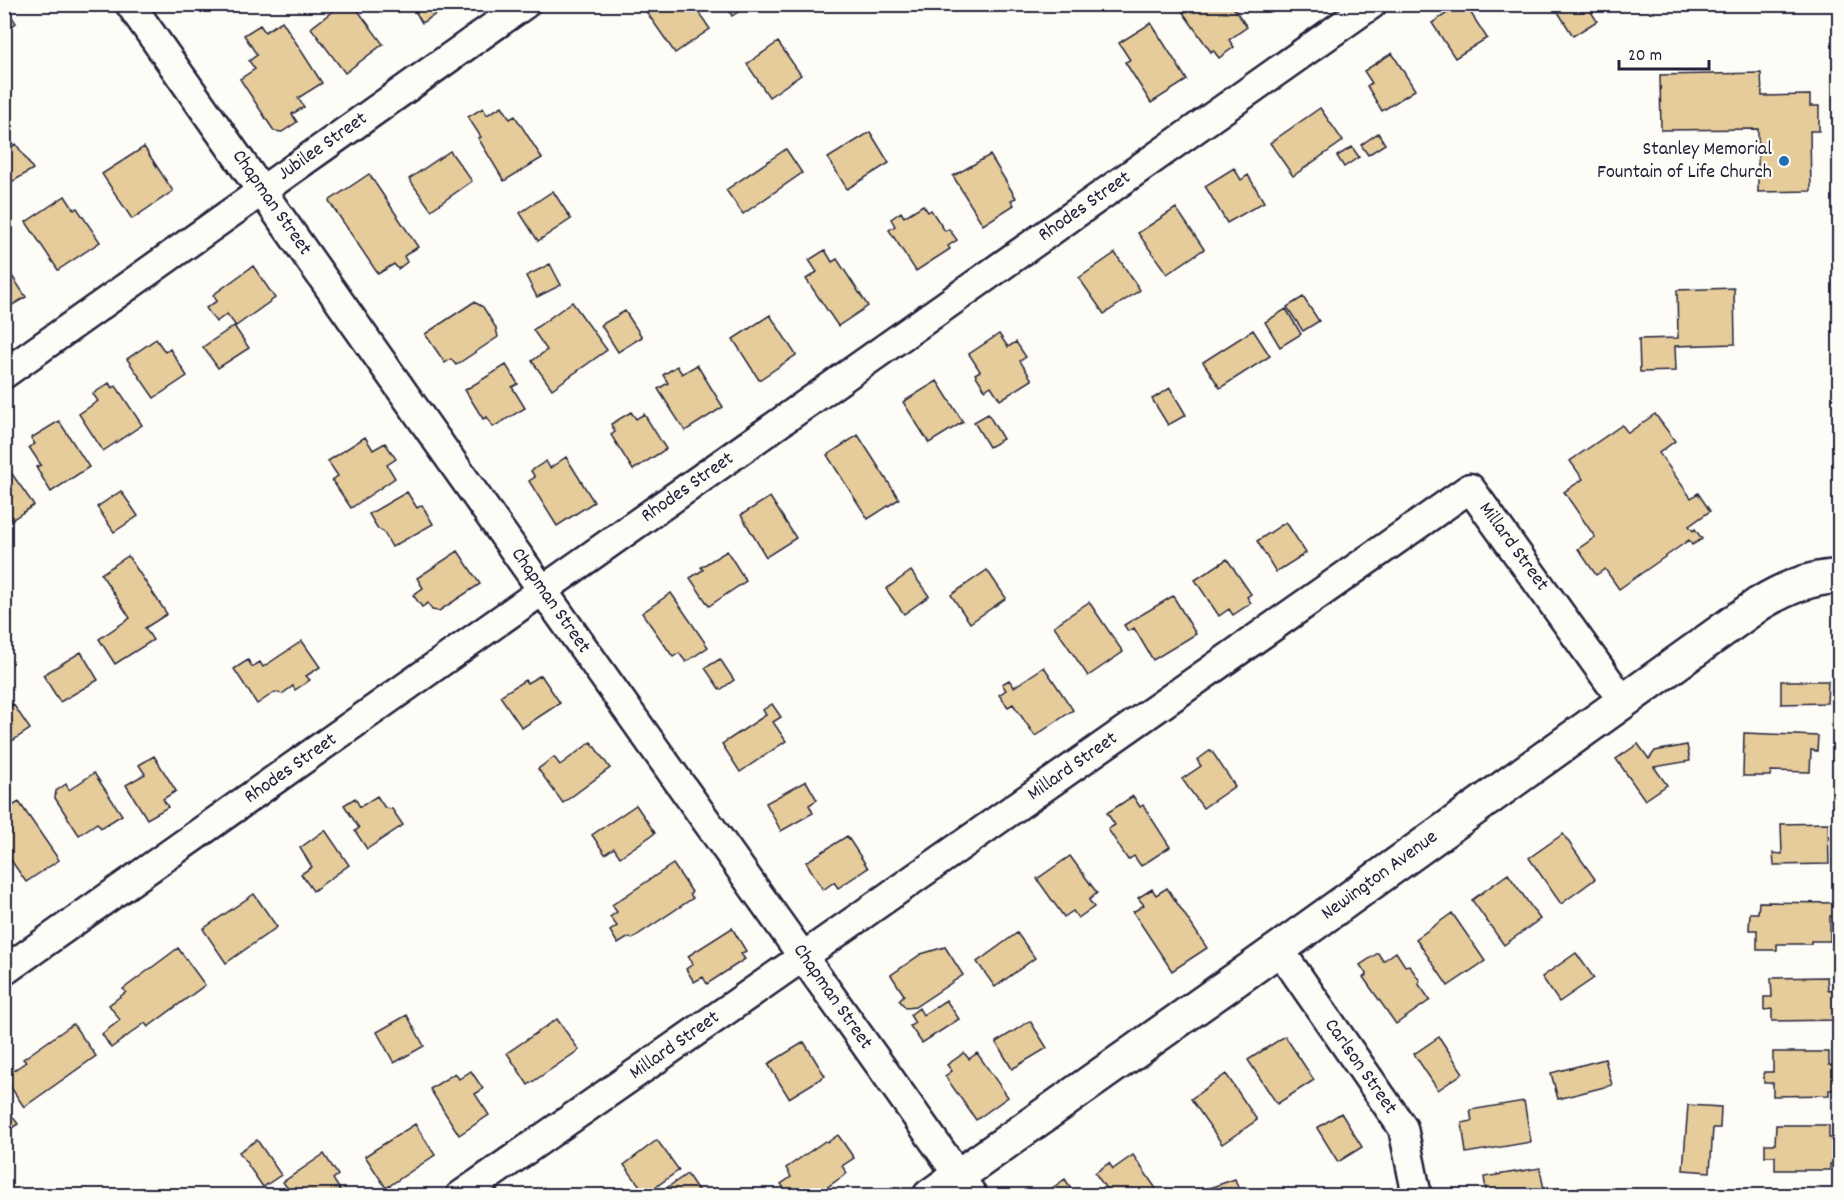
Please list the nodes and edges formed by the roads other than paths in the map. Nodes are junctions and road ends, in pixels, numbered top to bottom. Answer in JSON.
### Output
{"nodes":[{"id":1,"x":130,"y":4,"type":"edge"},
{"id":2,"x":525,"y":4,"type":"edge"},
{"id":3,"x":1372,"y":4,"type":"edge"},
{"id":4,"x":262,"y":190,"type":"junction"},
{"id":5,"x":4,"y":374,"type":"edge"},
{"id":6,"x":1839,"y":577,"type":"edge"},
{"id":7,"x":543,"y":591,"type":"junction"},
{"id":8,"x":1623,"y":701,"type":"junction"},
{"id":9,"x":1279,"y":949,"type":"junction"},
{"id":10,"x":804,"y":956,"type":"junction"},
{"id":11,"x":4,"y":971,"type":"edge"},
{"id":12,"x":966,"y":1185,"type":"edge"},
{"id":13,"x":460,"y":1196,"type":"edge"},
{"id":14,"x":930,"y":1196,"type":"edge"},
{"id":15,"x":1417,"y":1196,"type":"edge"}],
"edges":[{"from":1,"to":4,"type":"street","name":"Chapman Street"},
{"from":2,"to":4,"type":"street","name":"Jubilee Street"},
{"from":3,"to":7,"type":"street","name":"Rhodes Street"},
{"from":4,"to":5,"type":"street","name":"Jubilee Street"},
{"from":4,"to":7,"type":"street","name":"Chapman Street"},
{"from":6,"to":8,"type":"main road","name":"Newington Avenue"},
{"from":7,"to":10,"type":"street","name":"Chapman Street"},
{"from":7,"to":11,"type":"street","name":"Rhodes Street"},
{"from":8,"to":9,"type":"main road","name":"Newington Avenue"},
{"from":8,"to":10,"type":"street","name":"Millard Street"},
{"from":9,"to":12,"type":"main road","name":"Newington Avenue"},
{"from":9,"to":15,"type":"street","name":"Carlson Street"},
{"from":10,"to":12,"type":"street","name":"Chapman Street"},
{"from":10,"to":13,"type":"street","name":"Millard Street"},
{"from":12,"to":14,"type":"main road","name":"Newington Avenue"}]}
